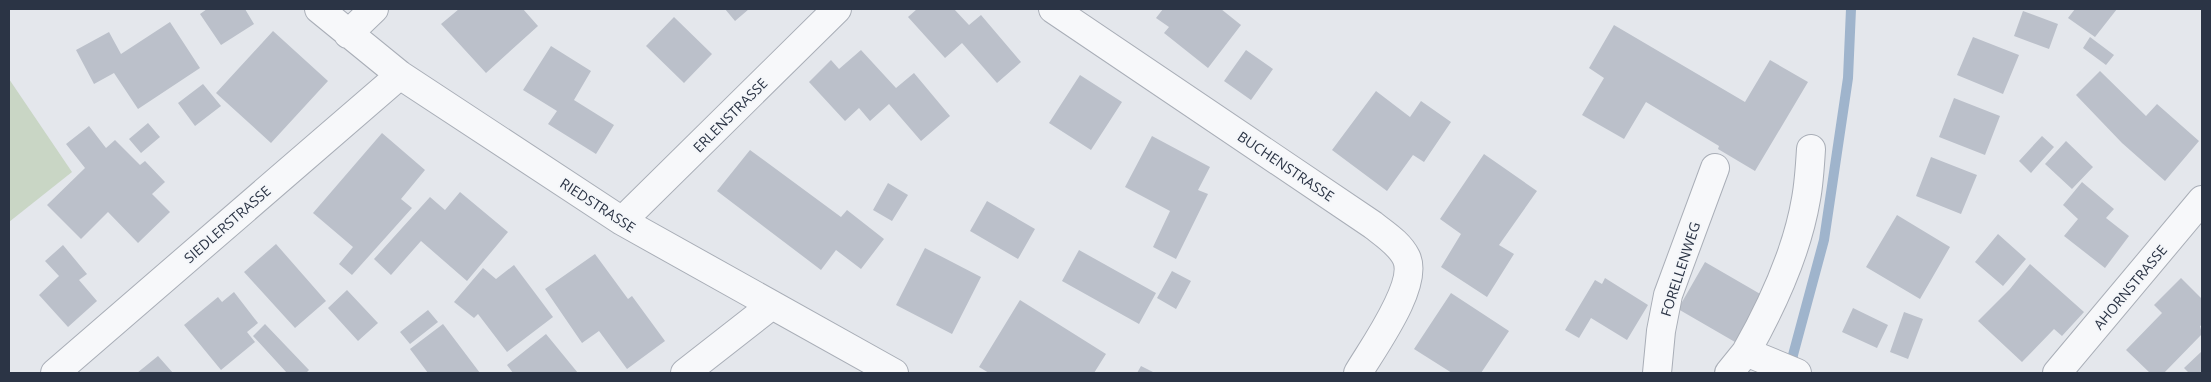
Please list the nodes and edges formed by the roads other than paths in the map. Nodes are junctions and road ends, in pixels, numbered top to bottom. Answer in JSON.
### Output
{"nodes":[{"id":1,"x":320,"y":9,"type":"edge"},
{"id":2,"x":374,"y":9,"type":"edge"},
{"id":3,"x":837,"y":9,"type":"edge"},
{"id":4,"x":1053,"y":9,"type":"edge"},
{"id":5,"x":348,"y":34,"type":"junction"},
{"id":6,"x":400,"y":75,"type":"junction"},
{"id":7,"x":1811,"y":150,"type":"dead end"},
{"id":8,"x":1715,"y":168,"type":"dead end"},
{"id":9,"x":2202,"y":200,"type":"edge"},
{"id":10,"x":622,"y":222,"type":"junction"},
{"id":11,"x":772,"y":306,"type":"junction"},
{"id":12,"x":1746,"y":352,"type":"junction"},
{"id":13,"x":1787,"y":369,"type":"edge"},
{"id":14,"x":55,"y":373,"type":"edge"},
{"id":15,"x":685,"y":373,"type":"edge"},
{"id":16,"x":894,"y":373,"type":"edge"},
{"id":17,"x":1358,"y":373,"type":"edge"},
{"id":18,"x":1657,"y":373,"type":"edge"},
{"id":19,"x":1729,"y":373,"type":"edge"},
{"id":20,"x":2057,"y":373,"type":"edge"}],
"edges":[{"from":1,"to":5,"type":"street","name":"RIEDSTRASSE"},
{"from":2,"to":5,"type":"street"},
{"from":3,"to":10,"type":"street","name":"ERLENSTRASSE"},
{"from":4,"to":17,"type":"street","name":"BUCHENSTRASSE"},
{"from":5,"to":6,"type":"street","name":"RIEDSTRASSE"},
{"from":6,"to":10,"type":"street","name":"RIEDSTRASSE"},
{"from":6,"to":14,"type":"street","name":"SIEDLERSTRASSE"},
{"from":7,"to":12,"type":"street"},
{"from":8,"to":18,"type":"street","name":"FORELLENWEG"},
{"from":9,"to":20,"type":"street","name":"AHORNSTRASSE"},
{"from":10,"to":11,"type":"street","name":"RIEDSTRASSE"},
{"from":11,"to":15,"type":"street"},
{"from":11,"to":16,"type":"street","name":"RIEDSTRASSE"},
{"from":12,"to":13,"type":"street"},
{"from":12,"to":19,"type":"street"}]}
